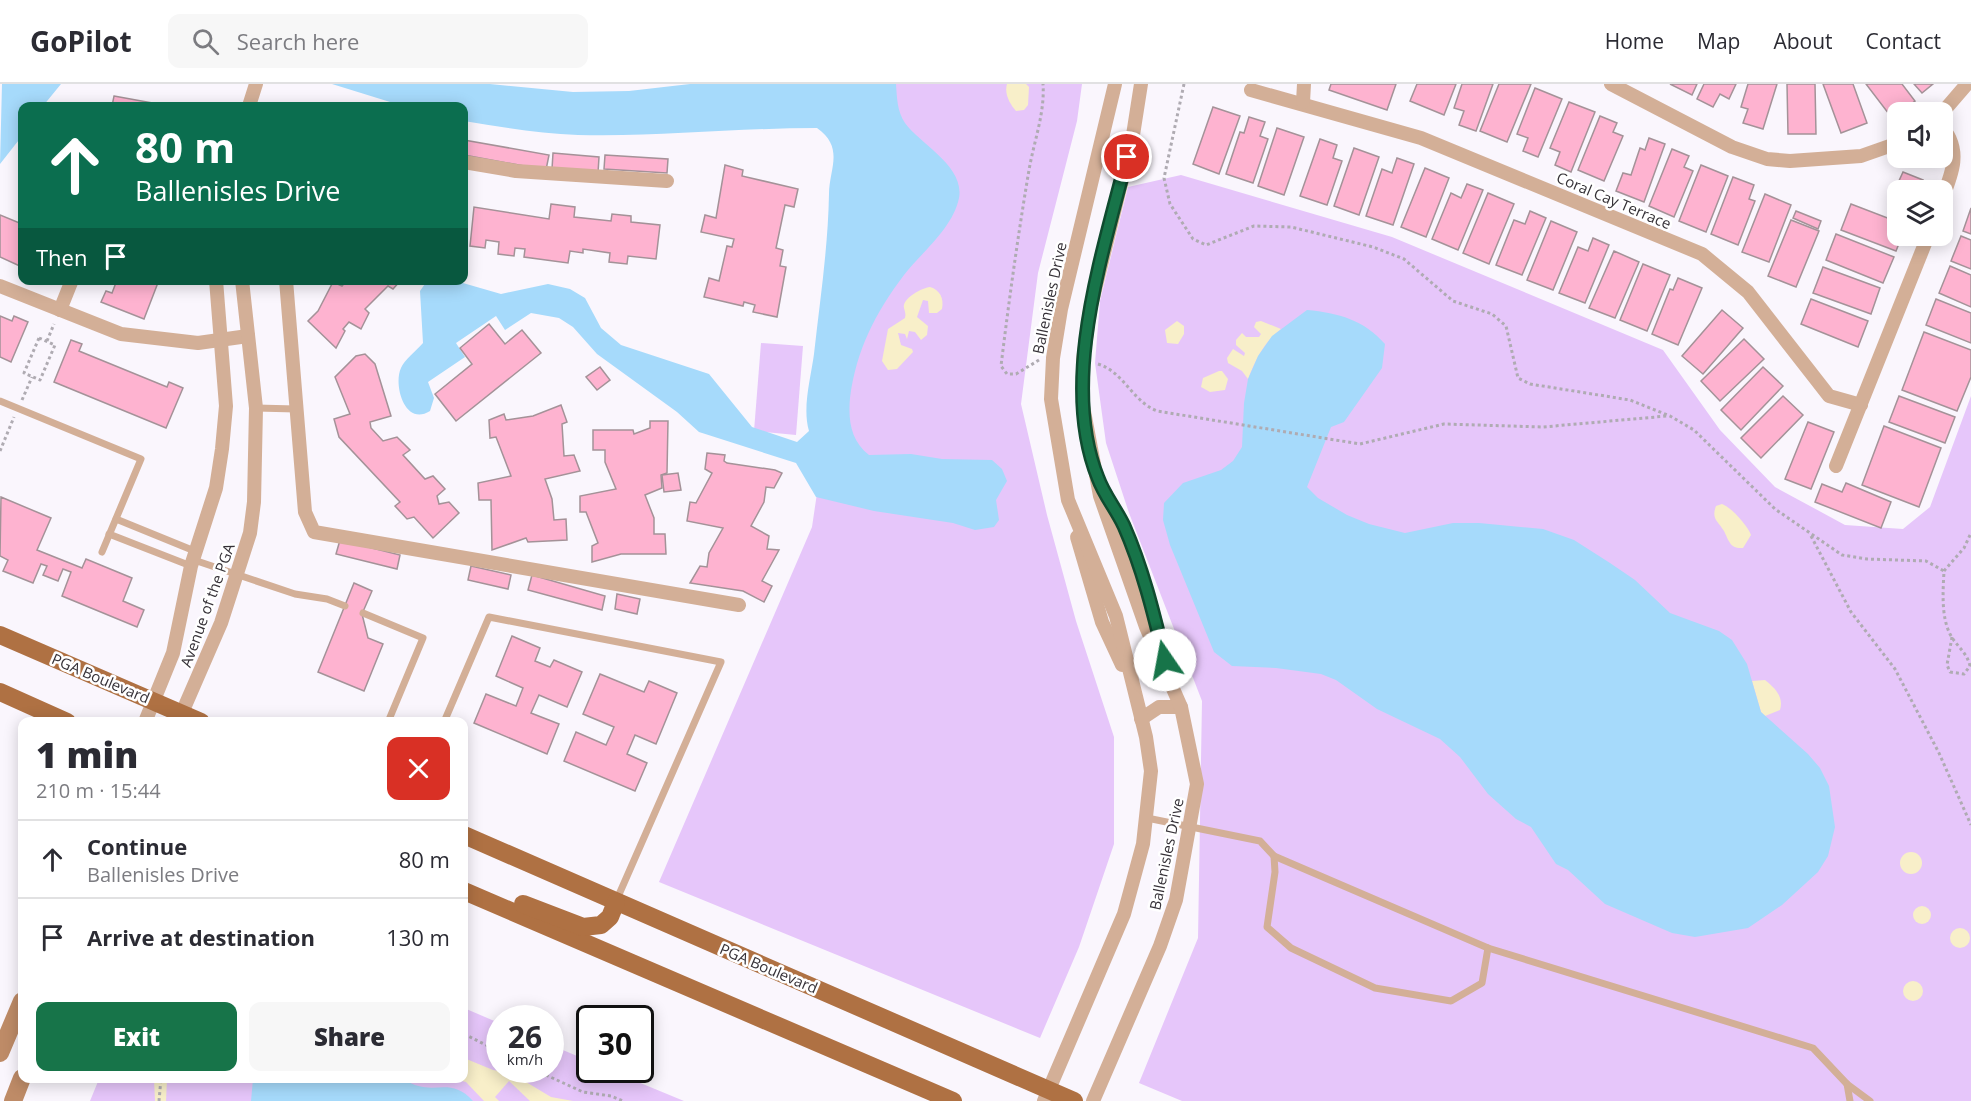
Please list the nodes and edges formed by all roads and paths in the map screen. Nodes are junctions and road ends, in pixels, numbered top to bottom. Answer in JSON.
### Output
{"nodes":[{"id":1,"x":256,"y":84,"type":"edge"},
{"id":2,"x":1115,"y":84,"type":"edge"},
{"id":3,"x":1141,"y":84,"type":"edge"},
{"id":4,"x":1184,"y":84,"type":"edge"},
{"id":5,"x":1304,"y":84,"type":"edge"},
{"id":6,"x":1611,"y":84,"type":"edge"},
{"id":7,"x":1967,"y":84,"type":"edge"},
{"id":8,"x":1251,"y":90,"type":"dead end"},
{"id":9,"x":250,"y":102,"type":"edge"},
{"id":10,"x":1303,"y":102,"type":"junction"},
{"id":11,"x":1951,"y":102,"type":"edge"},
{"id":12,"x":1887,"y":147,"type":"edge"},
{"id":13,"x":1953,"y":147,"type":"edge"},
{"id":14,"x":468,"y":163,"type":"edge"},
{"id":15,"x":1949,"y":180,"type":"edge"},
{"id":16,"x":667,"y":181,"type":"dead end"},
{"id":17,"x":1924,"y":246,"type":"edge"},
{"id":18,"x":70,"y":285,"type":"edge"},
{"id":19,"x":216,"y":285,"type":"edge"},
{"id":20,"x":243,"y":285,"type":"edge"},
{"id":21,"x":286,"y":285,"type":"edge"},
{"id":22,"x":0,"y":286,"type":"edge"},
{"id":23,"x":60,"y":310,"type":"junction"},
{"id":24,"x":248,"y":336,"type":"junction"},
{"id":25,"x":220,"y":340,"type":"junction"},
{"id":26,"x":47,"y":341,"type":"junction"},
{"id":27,"x":0,"y":401,"type":"edge"},
{"id":28,"x":1861,"y":405,"type":"junction"},
{"id":29,"x":256,"y":408,"type":"junction"},
{"id":30,"x":296,"y":409,"type":"junction"},
{"id":31,"x":1670,"y":416,"type":"junction"},
{"id":32,"x":1235,"y":425,"type":"dead end"},
{"id":33,"x":1836,"y":466,"type":"dead end"},
{"id":34,"x":1098,"y":478,"type":"junction"},
{"id":35,"x":1068,"y":500,"type":"junction"},
{"id":36,"x":116,"y":519,"type":"junction"},
{"id":37,"x":1971,"y":533,"type":"edge"},
{"id":38,"x":110,"y":534,"type":"junction"},
{"id":39,"x":1810,"y":535,"type":"junction"},
{"id":40,"x":102,"y":552,"type":"dead end"},
{"id":41,"x":194,"y":559,"type":"junction"},
{"id":42,"x":1124,"y":568,"type":"junction"},
{"id":43,"x":1944,"y":571,"type":"junction"},
{"id":44,"x":238,"y":576,"type":"junction"},
{"id":45,"x":1101,"y":579,"type":"junction"},
{"id":46,"x":739,"y":605,"type":"dead end"},
{"id":47,"x":345,"y":606,"type":"dead end"},
{"id":48,"x":363,"y":613,"type":"dead end"},
{"id":49,"x":0,"y":635,"type":"edge"},
{"id":50,"x":1952,"y":637,"type":"junction"},
{"id":51,"x":1169,"y":679,"type":"junction"},
{"id":52,"x":0,"y":692,"type":"edge"},
{"id":53,"x":1135,"y":693,"type":"junction"},
{"id":54,"x":155,"y":701,"type":"junction"},
{"id":55,"x":1181,"y":707,"type":"junction"},
{"id":56,"x":56,"y":717,"type":"edge"},
{"id":57,"x":147,"y":717,"type":"edge"},
{"id":58,"x":180,"y":717,"type":"edge"},
{"id":59,"x":390,"y":717,"type":"edge"},
{"id":60,"x":446,"y":717,"type":"edge"},
{"id":61,"x":1142,"y":719,"type":"junction"},
{"id":62,"x":1147,"y":818,"type":"junction"},
{"id":63,"x":1191,"y":825,"type":"junction"},
{"id":64,"x":1971,"y":825,"type":"edge"},
{"id":65,"x":468,"y":837,"type":"edge"},
{"id":66,"x":1274,"y":856,"type":"junction"},
{"id":67,"x":468,"y":890,"type":"edge"},
{"id":68,"x":468,"y":891,"type":"edge"},
{"id":69,"x":616,"y":902,"type":"junction"},
{"id":70,"x":1488,"y":948,"type":"junction"},
{"id":71,"x":18,"y":1010,"type":"edge"},
{"id":72,"x":468,"y":1036,"type":"edge"},
{"id":73,"x":486,"y":1045,"type":"edge"},
{"id":74,"x":0,"y":1053,"type":"edge"},
{"id":75,"x":20,"y":1083,"type":"edge"},
{"id":76,"x":161,"y":1083,"type":"edge"},
{"id":77,"x":563,"y":1083,"type":"edge"},
{"id":78,"x":1847,"y":1084,"type":"junction"},
{"id":79,"x":1046,"y":1095,"type":"edge"},
{"id":80,"x":13,"y":1101,"type":"edge"},
{"id":81,"x":159,"y":1101,"type":"edge"},
{"id":82,"x":623,"y":1101,"type":"edge"},
{"id":83,"x":952,"y":1101,"type":"edge"},
{"id":84,"x":1074,"y":1101,"type":"edge"},
{"id":85,"x":1093,"y":1101,"type":"edge"},
{"id":86,"x":1850,"y":1101,"type":"edge"},
{"id":87,"x":1870,"y":1101,"type":"edge"}],
"edges":[{"from":1,"to":9,"type":"street"},
{"from":2,"to":35,"type":"street","name":"Ballenisles Drive"},
{"from":3,"to":34,"type":"street","name":"Ballenisles Drive"},
{"from":4,"to":31,"type":"path"},
{"from":5,"to":10,"type":"street"},
{"from":6,"to":12,"type":"street"},
{"from":7,"to":11,"type":"street"},
{"from":8,"to":10,"type":"street","name":"Coral Cay Terrace"},
{"from":10,"to":28,"type":"street","name":"Coral Cay Terrace"},
{"from":13,"to":15,"type":"street"},
{"from":14,"to":16,"type":"street"},
{"from":17,"to":28,"type":"street"},
{"from":18,"to":23,"type":"street"},
{"from":19,"to":25,"type":"street","name":"Avenue of the PGA"},
{"from":20,"to":24,"type":"street","name":"Avenue of the PGA"},
{"from":21,"to":30,"type":"street"},
{"from":22,"to":23,"type":"street"},
{"from":23,"to":25,"type":"street"},
{"from":23,"to":26,"type":"path"},
{"from":24,"to":25,"type":"street"},
{"from":24,"to":29,"type":"street","name":"Avenue of the PGA"},
{"from":25,"to":41,"type":"street","name":"Avenue of the PGA"},
{"from":26,"to":26,"type":"path"},
{"from":27,"to":36,"type":"lane"},
{"from":28,"to":33,"type":"street"},
{"from":29,"to":30,"type":"lane"},
{"from":29,"to":44,"type":"street","name":"Avenue of the PGA"},
{"from":30,"to":46,"type":"street"},
{"from":31,"to":32,"type":"path"},
{"from":31,"to":39,"type":"path"},
{"from":34,"to":42,"type":"street","name":"Ballenisles Drive"},
{"from":34,"to":51,"type":"street"},
{"from":35,"to":45,"type":"street","name":"Ballenisles Drive"},
{"from":35,"to":53,"type":"street"},
{"from":36,"to":38,"type":"lane"},
{"from":36,"to":41,"type":"lane"},
{"from":37,"to":43,"type":"path"},
{"from":38,"to":40,"type":"lane"},
{"from":38,"to":41,"type":"lane"},
{"from":39,"to":43,"type":"path"},
{"from":39,"to":64,"type":"path"},
{"from":41,"to":44,"type":"lane"},
{"from":41,"to":54,"type":"street","name":"Avenue of the PGA"},
{"from":42,"to":45,"type":"street"},
{"from":42,"to":51,"type":"street","name":"Ballenisles Drive"},
{"from":43,"to":50,"type":"path"},
{"from":44,"to":47,"type":"lane"},
{"from":44,"to":58,"type":"street","name":"Avenue of the PGA"},
{"from":45,"to":53,"type":"street","name":"Ballenisles Drive"},
{"from":48,"to":59,"type":"lane"},
{"from":49,"to":54,"type":"main road","name":"PGA Boulevard"},
{"from":50,"to":50,"type":"path"},
{"from":51,"to":55,"type":"street","name":"Ballenisles Drive"},
{"from":52,"to":56,"type":"main road"},
{"from":53,"to":61,"type":"street","name":"Ballenisles Drive"},
{"from":54,"to":57,"type":"street","name":"Avenue of the PGA"},
{"from":54,"to":58,"type":"main road","name":"PGA Boulevard"},
{"from":55,"to":61,"type":"street"},
{"from":55,"to":63,"type":"street","name":"Ballenisles Drive"},
{"from":60,"to":69,"type":"lane"},
{"from":61,"to":62,"type":"street","name":"Ballenisles Drive"},
{"from":62,"to":63,"type":"lane"},
{"from":62,"to":79,"type":"street","name":"Ballenisles Drive"},
{"from":63,"to":66,"type":"lane"},
{"from":63,"to":85,"type":"street","name":"Ballenisles Drive"},
{"from":65,"to":69,"type":"main road","name":"PGA Boulevard"},
{"from":66,"to":70,"type":"lane"},
{"from":66,"to":70,"type":"lane"},
{"from":67,"to":69,"type":"main road"},
{"from":68,"to":83,"type":"main road"},
{"from":69,"to":79,"type":"main road","name":"PGA Boulevard"},
{"from":70,"to":78,"type":"lane"},
{"from":71,"to":74,"type":"street"},
{"from":72,"to":73,"type":"path"},
{"from":75,"to":80,"type":"street"},
{"from":76,"to":81,"type":"path"},
{"from":77,"to":82,"type":"path"},
{"from":78,"to":86,"type":"lane"},
{"from":78,"to":87,"type":"lane"},
{"from":79,"to":84,"type":"main road","name":"PGA Boulevard"}]}
